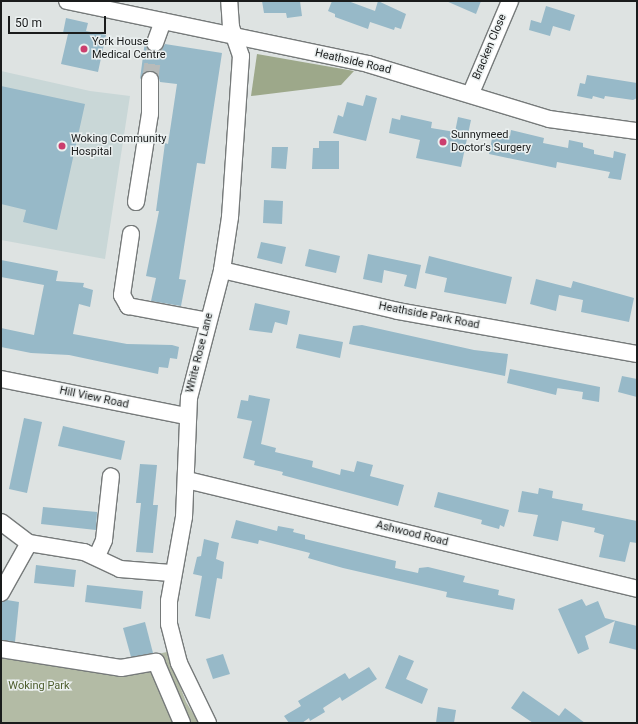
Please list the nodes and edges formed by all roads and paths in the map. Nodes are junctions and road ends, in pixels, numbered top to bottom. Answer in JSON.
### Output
{"nodes":[{"id":1,"x":67,"y":1,"type":"edge"},
{"id":2,"x":229,"y":1,"type":"edge"},
{"id":3,"x":510,"y":1,"type":"edge"},
{"id":4,"x":101,"y":4,"type":"edge"},
{"id":5,"x":163,"y":21,"type":"junction"},
{"id":6,"x":235,"y":37,"type":"junction"},
{"id":7,"x":156,"y":43,"type":"tunnel mouth"},
{"id":8,"x":150,"y":80,"type":"tunnel mouth"},
{"id":9,"x":470,"y":93,"type":"junction"},
{"id":10,"x":637,"y":130,"type":"edge"},
{"id":11,"x":136,"y":202,"type":"dead end"},
{"id":12,"x":131,"y":234,"type":"dead end"},
{"id":13,"x":222,"y":270,"type":"junction"},
{"id":14,"x":208,"y":321,"type":"junction"},
{"id":15,"x":637,"y":354,"type":"edge"},
{"id":16,"x":1,"y":380,"type":"edge"},
{"id":17,"x":187,"y":416,"type":"junction"},
{"id":18,"x":111,"y":476,"type":"dead end"},
{"id":19,"x":187,"y":480,"type":"junction"},
{"id":20,"x":1,"y":522,"type":"edge"},
{"id":21,"x":29,"y":543,"type":"junction"},
{"id":22,"x":97,"y":556,"type":"junction"},
{"id":23,"x":171,"y":573,"type":"junction"},
{"id":24,"x":637,"y":589,"type":"edge"},
{"id":25,"x":1,"y":593,"type":"edge"},
{"id":26,"x":1,"y":650,"type":"edge"},
{"id":27,"x":182,"y":723,"type":"edge"},
{"id":28,"x":208,"y":723,"type":"edge"}],
"edges":[{"from":1,"to":4,"type":"street","name":"Heathside Road"},
{"from":2,"to":6,"type":"street","name":"White Rose Lane"},
{"from":3,"to":9,"type":"street","name":"Bracken Close"},
{"from":4,"to":5,"type":"street","name":"Heathside Road"},
{"from":5,"to":6,"type":"street","name":"Heathside Road"},
{"from":5,"to":7,"type":"street"},
{"from":6,"to":9,"type":"street","name":"Heathside Road"},
{"from":6,"to":13,"type":"street","name":"White Rose Lane"},
{"from":8,"to":11,"type":"street"},
{"from":9,"to":10,"type":"street","name":"Heathside Road"},
{"from":12,"to":14,"type":"street"},
{"from":13,"to":14,"type":"street","name":"White Rose Lane"},
{"from":13,"to":15,"type":"street","name":"Heathside Park Road"},
{"from":14,"to":17,"type":"street","name":"White Rose Lane"},
{"from":16,"to":17,"type":"street","name":"Hill View Road"},
{"from":17,"to":19,"type":"street","name":"White Rose Lane"},
{"from":18,"to":22,"type":"street"},
{"from":19,"to":23,"type":"street","name":"White Rose Lane"},
{"from":19,"to":24,"type":"street","name":"Ashwood Road"},
{"from":20,"to":21,"type":"street"},
{"from":21,"to":22,"type":"street"},
{"from":21,"to":25,"type":"street"},
{"from":22,"to":23,"type":"street"},
{"from":23,"to":28,"type":"street","name":"White Rose Lane"},
{"from":26,"to":27,"type":"street"}]}
